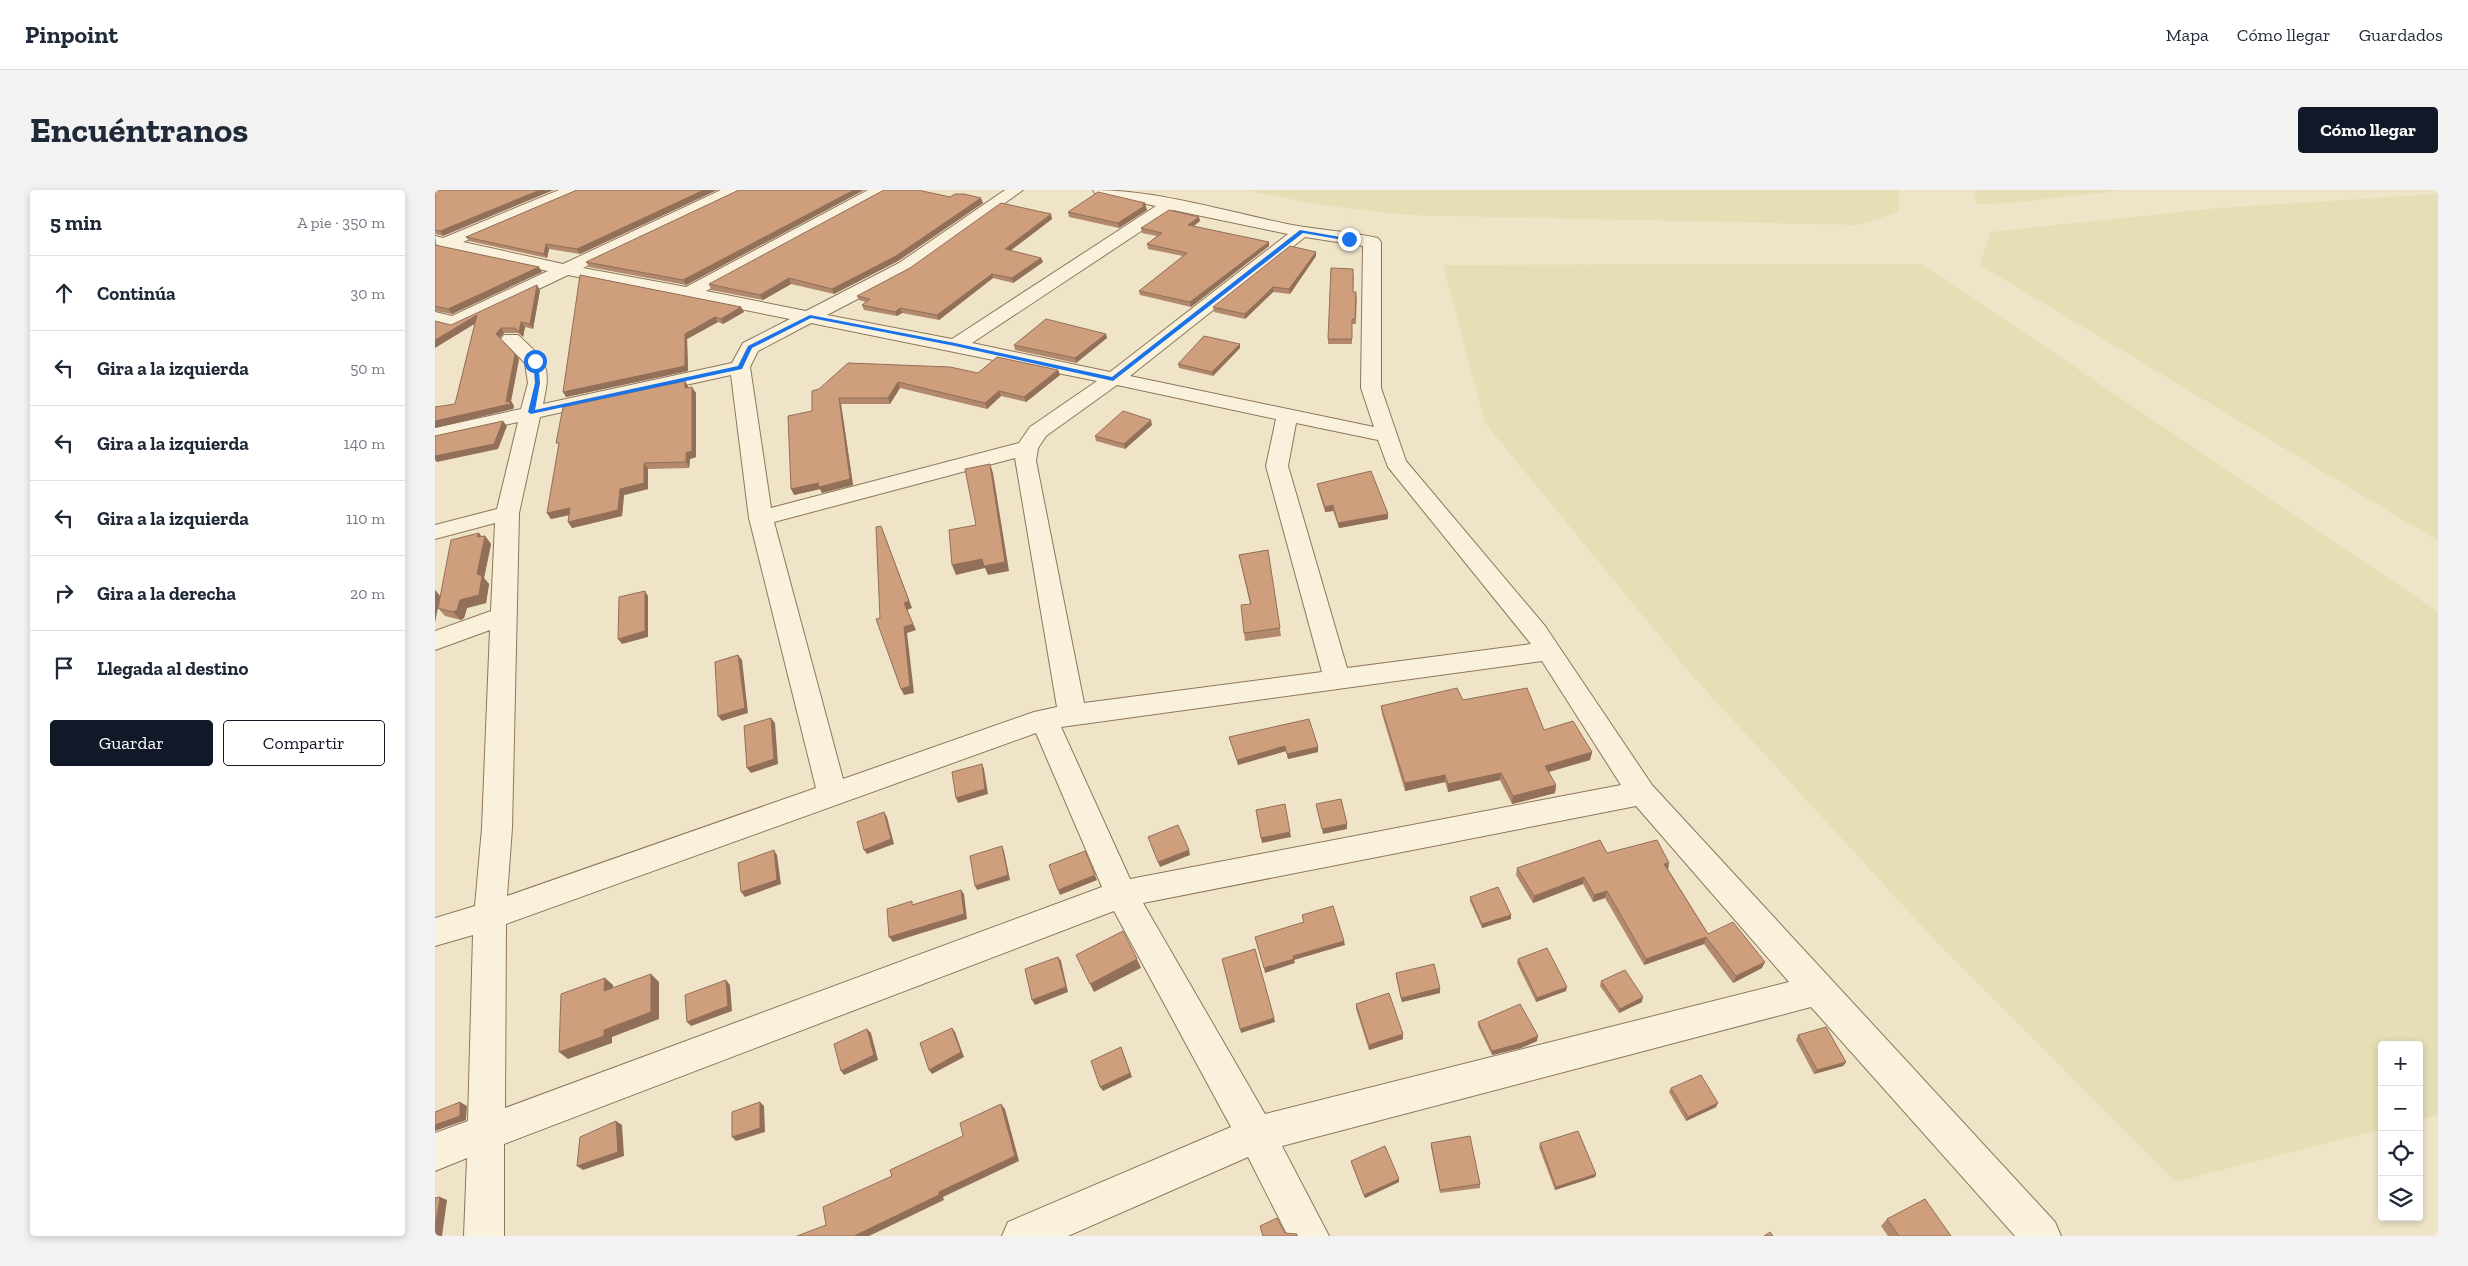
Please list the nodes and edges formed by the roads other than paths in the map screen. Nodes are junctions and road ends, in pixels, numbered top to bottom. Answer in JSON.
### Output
{"nodes":[{"id":1,"x":573,"y":190,"type":"edge"},
{"id":2,"x":734,"y":190,"type":"edge"},
{"id":3,"x":880,"y":190,"type":"edge"},
{"id":4,"x":1015,"y":190,"type":"edge"},
{"id":5,"x":1101,"y":190,"type":"edge"},
{"id":6,"x":1172,"y":203,"type":"junction"},
{"id":7,"x":1302,"y":231,"type":"junction"},
{"id":8,"x":439,"y":244,"type":"edge"},
{"id":9,"x":563,"y":269,"type":"junction"},
{"id":10,"x":691,"y":292,"type":"junction"},
{"id":11,"x":810,"y":316,"type":"junction"},
{"id":12,"x":435,"y":318,"type":"edge"},
{"id":13,"x":511,"y":339,"type":"dead end"},
{"id":14,"x":955,"y":344,"type":"junction"},
{"id":15,"x":740,"y":367,"type":"junction"},
{"id":16,"x":1113,"y":379,"type":"junction"},
{"id":17,"x":531,"y":412,"type":"junction"},
{"id":18,"x":1287,"y":415,"type":"junction"},
{"id":19,"x":435,"y":434,"type":"edge"},
{"id":20,"x":1387,"y":436,"type":"junction"},
{"id":21,"x":1027,"y":448,"type":"junction"},
{"id":22,"x":507,"y":513,"type":"junction"},
{"id":23,"x":761,"y":518,"type":"junction"},
{"id":24,"x":435,"y":532,"type":"edge"},
{"id":25,"x":504,"y":616,"type":"junction"},
{"id":26,"x":435,"y":641,"type":"edge"},
{"id":27,"x":1548,"y":651,"type":"junction"},
{"id":28,"x":1337,"y":679,"type":"junction"},
{"id":29,"x":1058,"y":717,"type":"junction"},
{"id":30,"x":1642,"y":793,"type":"junction"},
{"id":31,"x":832,"y":794,"type":"junction"},
{"id":32,"x":1121,"y":894,"type":"junction"},
{"id":33,"x":490,"y":916,"type":"junction"},
{"id":34,"x":435,"y":932,"type":"edge"},
{"id":35,"x":1817,"y":990,"type":"junction"},
{"id":36,"x":487,"y":1131,"type":"junction"},
{"id":37,"x":1256,"y":1135,"type":"junction"},
{"id":38,"x":435,"y":1152,"type":"edge"},
{"id":39,"x":484,"y":1236,"type":"edge"},
{"id":40,"x":1022,"y":1236,"type":"edge"},
{"id":41,"x":1309,"y":1236,"type":"edge"},
{"id":42,"x":2041,"y":1236,"type":"edge"}],
"edges":[{"from":1,"to":8,"type":"street"},
{"from":2,"to":9,"type":"street"},
{"from":3,"to":10,"type":"street"},
{"from":4,"to":11,"type":"street"},
{"from":5,"to":6,"type":"street"},
{"from":6,"to":7,"type":"street"},
{"from":6,"to":14,"type":"street"},
{"from":7,"to":16,"type":"street"},
{"from":7,"to":20,"type":"street"},
{"from":8,"to":9,"type":"street"},
{"from":9,"to":10,"type":"street"},
{"from":9,"to":12,"type":"street"},
{"from":10,"to":11,"type":"street"},
{"from":11,"to":14,"type":"street"},
{"from":11,"to":15,"type":"street"},
{"from":13,"to":17,"type":"street"},
{"from":14,"to":16,"type":"street"},
{"from":15,"to":17,"type":"street"},
{"from":15,"to":23,"type":"street"},
{"from":16,"to":18,"type":"street"},
{"from":16,"to":21,"type":"street"},
{"from":17,"to":19,"type":"street"},
{"from":17,"to":22,"type":"street"},
{"from":18,"to":20,"type":"street"},
{"from":18,"to":28,"type":"street"},
{"from":20,"to":27,"type":"street"},
{"from":21,"to":23,"type":"street"},
{"from":21,"to":29,"type":"street"},
{"from":22,"to":24,"type":"street"},
{"from":22,"to":25,"type":"street"},
{"from":23,"to":31,"type":"street"},
{"from":25,"to":26,"type":"street"},
{"from":25,"to":33,"type":"street"},
{"from":27,"to":28,"type":"street"},
{"from":27,"to":30,"type":"street"},
{"from":28,"to":29,"type":"street"},
{"from":29,"to":31,"type":"street"},
{"from":29,"to":32,"type":"street"},
{"from":30,"to":32,"type":"street"},
{"from":30,"to":35,"type":"street"},
{"from":31,"to":33,"type":"street"},
{"from":32,"to":36,"type":"street"},
{"from":32,"to":37,"type":"street"},
{"from":33,"to":34,"type":"street"},
{"from":33,"to":36,"type":"street"},
{"from":35,"to":37,"type":"street"},
{"from":35,"to":42,"type":"street"},
{"from":36,"to":38,"type":"street"},
{"from":36,"to":39,"type":"street"},
{"from":37,"to":40,"type":"street"},
{"from":37,"to":41,"type":"street"}]}
